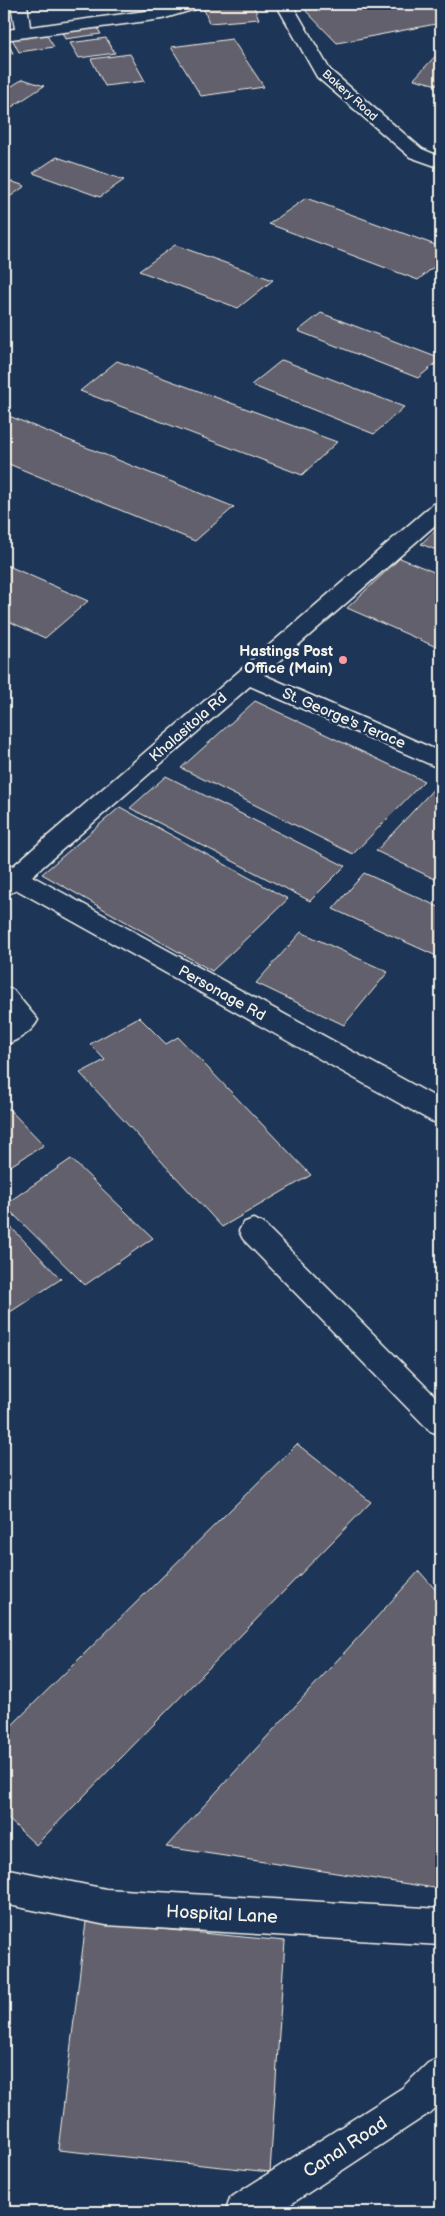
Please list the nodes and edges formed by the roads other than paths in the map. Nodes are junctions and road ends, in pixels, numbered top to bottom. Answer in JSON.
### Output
{"nodes":[{"id":1,"x":19,"y":4,"type":"edge"},
{"id":2,"x":196,"y":4,"type":"edge"},
{"id":3,"x":284,"y":4,"type":"edge"},
{"id":4,"x":24,"y":31,"type":"junction"},
{"id":5,"x":4,"y":34,"type":"edge"},
{"id":6,"x":441,"y":163,"type":"edge"},
{"id":7,"x":441,"y":509,"type":"edge"},
{"id":8,"x":246,"y":676,"type":"junction"},
{"id":9,"x":441,"y":760,"type":"edge"},
{"id":10,"x":8,"y":880,"type":"edge"},
{"id":11,"x":4,"y":997,"type":"edge"},
{"id":12,"x":4,"y":1035,"type":"edge"},
{"id":13,"x":441,"y":1114,"type":"edge"},
{"id":14,"x":253,"y":1231,"type":"dead end"},
{"id":15,"x":441,"y":1422,"type":"edge"},
{"id":16,"x":4,"y":1886,"type":"edge"},
{"id":17,"x":441,"y":1927,"type":"edge"},
{"id":18,"x":441,"y":2076,"type":"edge"},
{"id":19,"x":244,"y":2212,"type":"edge"}],
"edges":[{"from":1,"to":4,"type":"street"},
{"from":2,"to":4,"type":"street"},
{"from":3,"to":6,"type":"street","name":"Bakery Road"},
{"from":4,"to":5,"type":"street"},
{"from":7,"to":8,"type":"street","name":"Khalasitola Rd"},
{"from":8,"to":9,"type":"street","name":"St. George's Terace"},
{"from":8,"to":10,"type":"street","name":"Khalasitola Rd"},
{"from":10,"to":13,"type":"street","name":"Personage Rd"},
{"from":11,"to":12,"type":"street"},
{"from":14,"to":15,"type":"street"},
{"from":16,"to":17,"type":"street","name":"Hospital Lane"},
{"from":18,"to":19,"type":"street","name":"Canal Road"}]}
